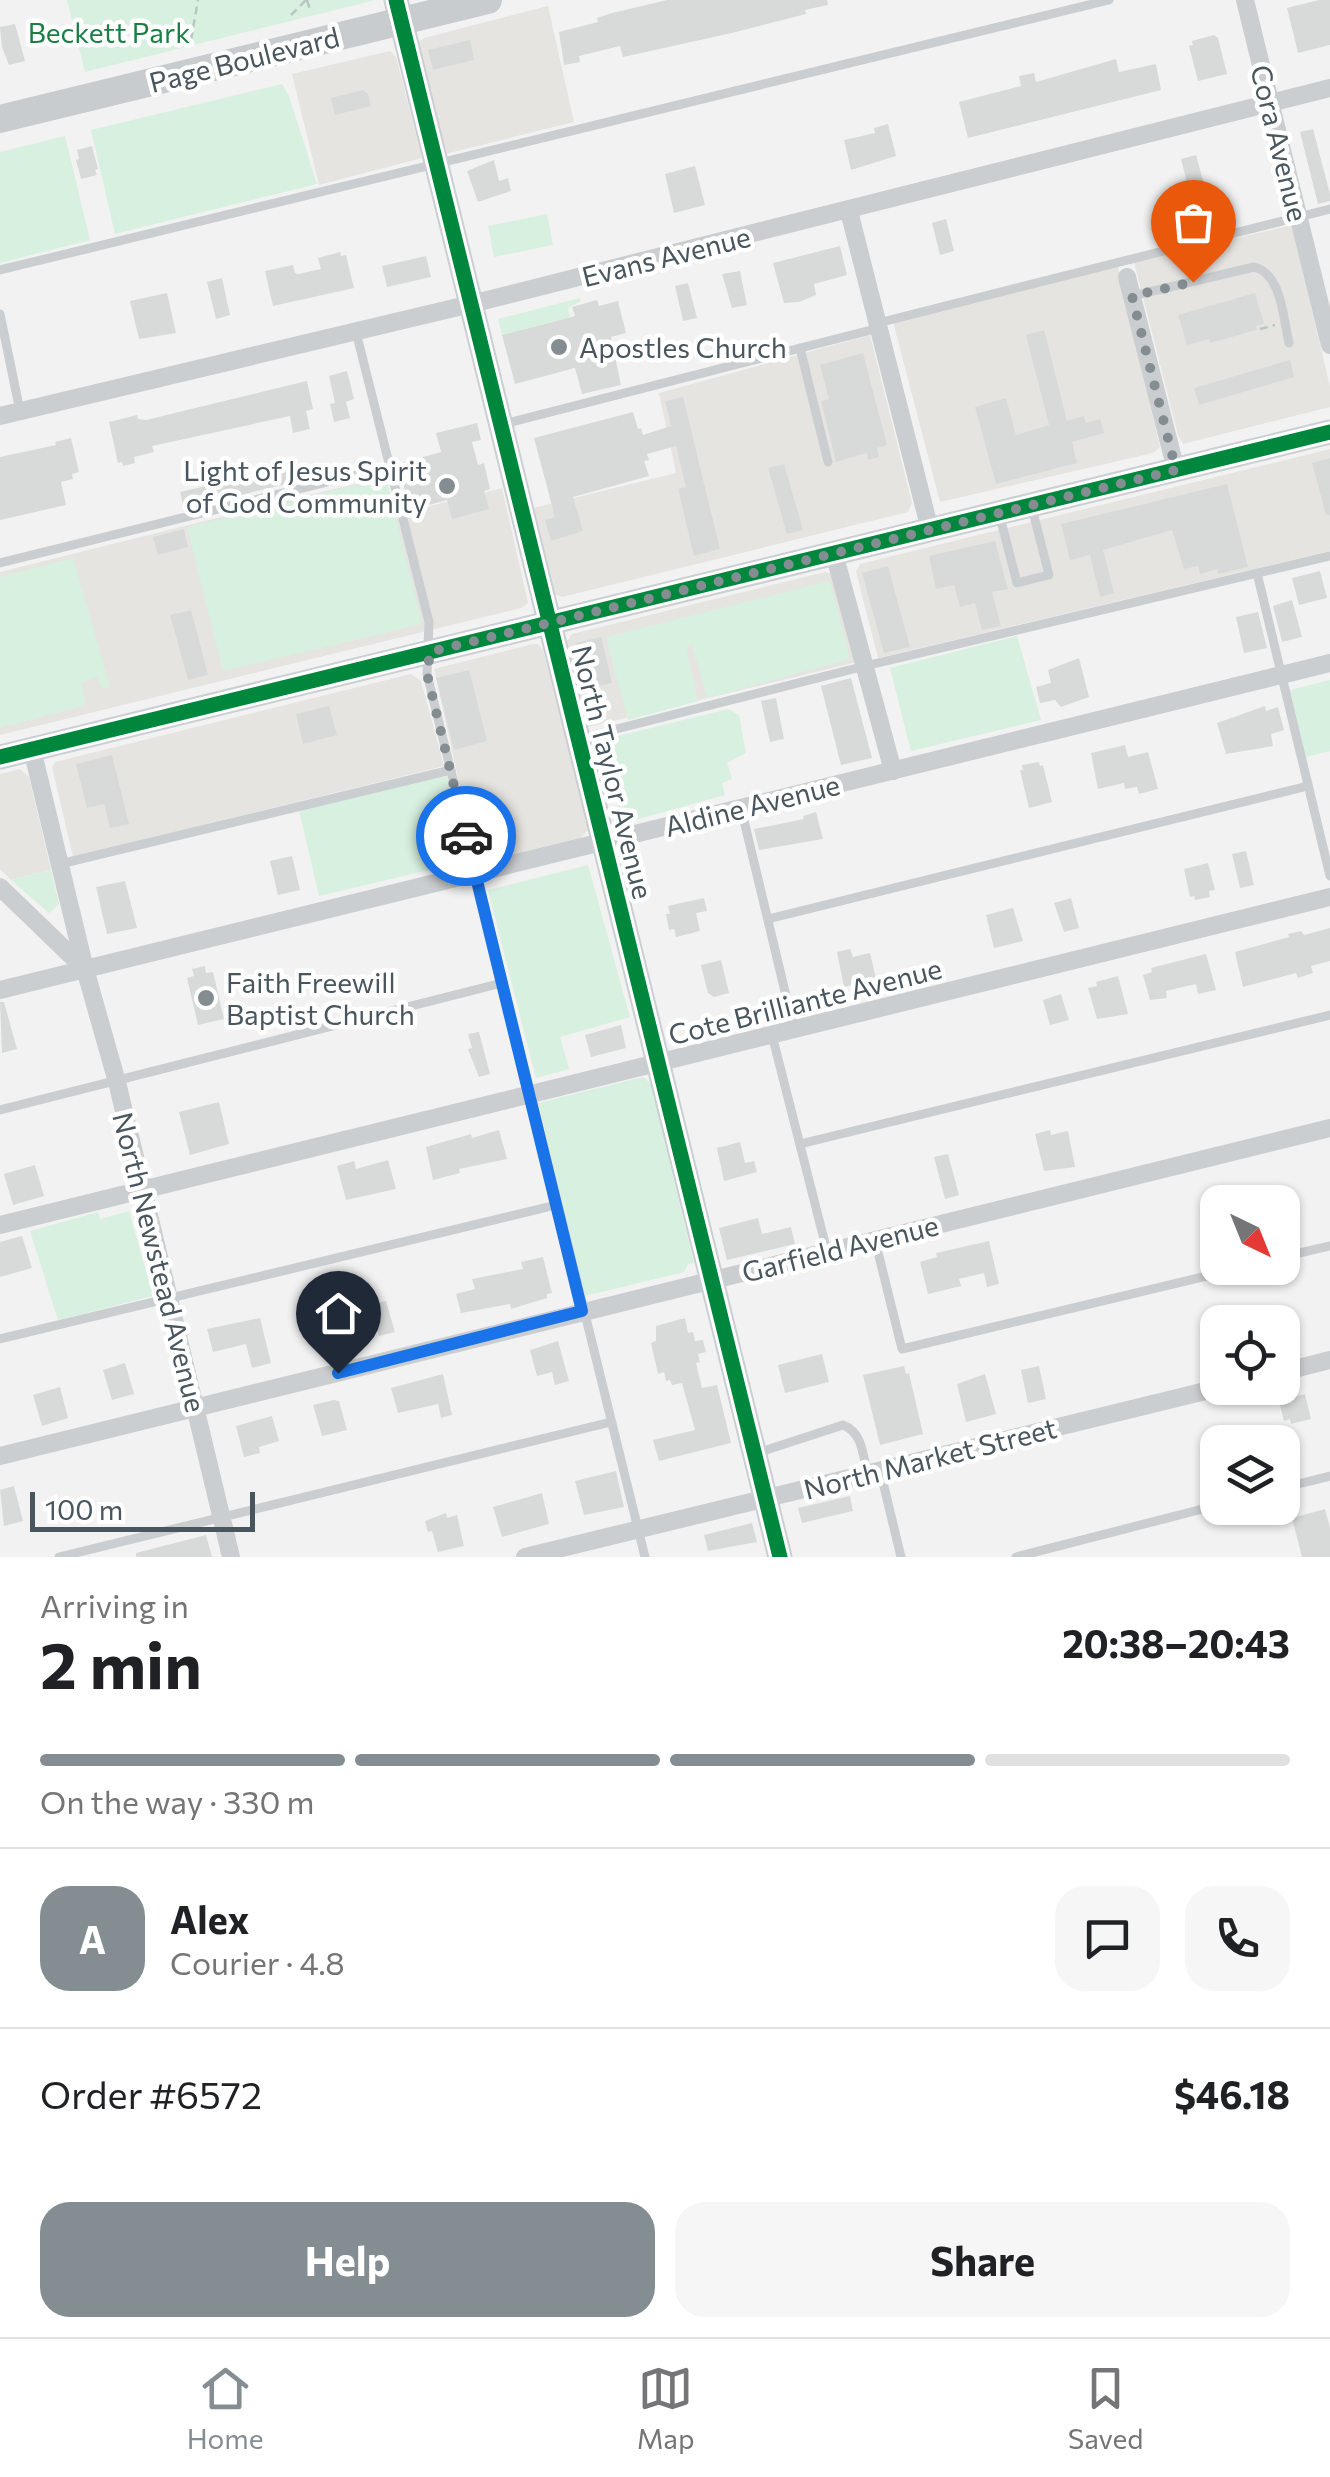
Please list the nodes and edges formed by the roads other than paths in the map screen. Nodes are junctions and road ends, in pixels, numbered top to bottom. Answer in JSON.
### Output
{"nodes":[{"id":1,"x":488,"y":0,"type":"edge"},
{"id":2,"x":1109,"y":0,"type":"edge"},
{"id":3,"x":1244,"y":0,"type":"edge"},
{"id":4,"x":399,"y":11,"type":"edge"},
{"id":5,"x":1330,"y":88,"type":"edge"},
{"id":6,"x":1270,"y":103,"type":"junction"},
{"id":7,"x":0,"y":119,"type":"edge"},
{"id":8,"x":436,"y":164,"type":"junction"},
{"id":9,"x":1330,"y":209,"type":"edge"},
{"id":10,"x":849,"y":211,"type":"junction"},
{"id":11,"x":1298,"y":216,"type":"junction"},
{"id":12,"x":0,"y":270,"type":"edge"},
{"id":13,"x":1127,"y":278,"type":"dead end"},
{"id":14,"x":1132,"y":296,"type":"junction"},
{"id":15,"x":471,"y":304,"type":"junction"},
{"id":16,"x":0,"y":314,"type":"edge"},
{"id":17,"x":878,"y":325,"type":"junction"},
{"id":18,"x":356,"y":332,"type":"junction"},
{"id":19,"x":1289,"y":343,"type":"dead end"},
{"id":20,"x":1330,"y":345,"type":"edge"},
{"id":21,"x":800,"y":348,"type":"junction"},
{"id":22,"x":20,"y":411,"type":"junction"},
{"id":23,"x":0,"y":416,"type":"edge"},
{"id":24,"x":501,"y":425,"type":"junction"},
{"id":25,"x":1330,"y":432,"type":"edge"},
{"id":26,"x":828,"y":462,"type":"dead end"},
{"id":27,"x":388,"y":467,"type":"junction"},
{"id":28,"x":1176,"y":470,"type":"junction"},
{"id":29,"x":1031,"y":506,"type":"junction"},
{"id":30,"x":999,"y":513,"type":"junction"},
{"id":31,"x":930,"y":530,"type":"junction"},
{"id":32,"x":834,"y":553,"type":"junction"},
{"id":33,"x":1330,"y":556,"type":"edge"},
{"id":34,"x":0,"y":564,"type":"edge"},
{"id":35,"x":1257,"y":573,"type":"junction"},
{"id":36,"x":550,"y":622,"type":"junction"},
{"id":37,"x":430,"y":652,"type":"junction"},
{"id":38,"x":1330,"y":663,"type":"edge"},
{"id":39,"x":864,"y":666,"type":"junction"},
{"id":40,"x":1282,"y":675,"type":"junction"},
{"id":41,"x":578,"y":739,"type":"junction"},
{"id":42,"x":32,"y":749,"type":"junction"},
{"id":43,"x":0,"y":757,"type":"edge"},
{"id":44,"x":451,"y":770,"type":"junction"},
{"id":45,"x":893,"y":771,"type":"junction"},
{"id":46,"x":1308,"y":786,"type":"junction"},
{"id":47,"x":741,"y":807,"type":"junction"},
{"id":48,"x":604,"y":840,"type":"junction"},
{"id":49,"x":60,"y":864,"type":"junction"},
{"id":50,"x":474,"y":874,"type":"junction"},
{"id":51,"x":1330,"y":876,"type":"edge"},
{"id":52,"x":0,"y":887,"type":"edge"},
{"id":53,"x":1330,"y":897,"type":"edge"},
{"id":54,"x":768,"y":920,"type":"junction"},
{"id":55,"x":85,"y":969,"type":"junction"},
{"id":56,"x":502,"y":983,"type":"junction"},
{"id":57,"x":0,"y":990,"type":"edge"},
{"id":58,"x":1330,"y":1015,"type":"edge"},
{"id":59,"x":794,"y":1030,"type":"junction"},
{"id":60,"x":772,"y":1035,"type":"junction"},
{"id":61,"x":658,"y":1063,"type":"junction"},
{"id":62,"x":117,"y":1082,"type":"junction"},
{"id":63,"x":529,"y":1094,"type":"junction"},
{"id":64,"x":0,"y":1110,"type":"edge"},
{"id":65,"x":1330,"y":1128,"type":"edge"},
{"id":66,"x":800,"y":1144,"type":"junction"},
{"id":67,"x":143,"y":1191,"type":"junction"},
{"id":68,"x":556,"y":1205,"type":"junction"},
{"id":69,"x":0,"y":1225,"type":"edge"},
{"id":70,"x":874,"y":1240,"type":"junction"},
{"id":71,"x":1330,"y":1246,"type":"edge"},
{"id":72,"x":827,"y":1251,"type":"junction"},
{"id":73,"x":1300,"y":1253,"type":"edge"},
{"id":74,"x":1200,"y":1278,"type":"edge"},
{"id":75,"x":712,"y":1280,"type":"junction"},
{"id":76,"x":168,"y":1297,"type":"junction"},
{"id":77,"x":582,"y":1311,"type":"junction"},
{"id":78,"x":0,"y":1339,"type":"edge"},
{"id":79,"x":1330,"y":1360,"type":"edge"},
{"id":80,"x":1300,"y":1368,"type":"edge"},
{"id":81,"x":1200,"y":1392,"type":"edge"},
{"id":82,"x":196,"y":1409,"type":"junction"},
{"id":83,"x":611,"y":1422,"type":"junction"},
{"id":84,"x":754,"y":1454,"type":"junction"},
{"id":85,"x":0,"y":1456,"type":"edge"},
{"id":86,"x":873,"y":1471,"type":"junction"},
{"id":87,"x":1330,"y":1476,"type":"edge"},
{"id":88,"x":1300,"y":1484,"type":"edge"},
{"id":89,"x":765,"y":1498,"type":"junction"},
{"id":90,"x":1200,"y":1510,"type":"edge"},
{"id":91,"x":221,"y":1518,"type":"junction"},
{"id":92,"x":639,"y":1529,"type":"junction"},
{"id":93,"x":60,"y":1557,"type":"edge"},
{"id":94,"x":231,"y":1557,"type":"edge"},
{"id":95,"x":524,"y":1557,"type":"edge"},
{"id":96,"x":645,"y":1557,"type":"edge"},
{"id":97,"x":780,"y":1557,"type":"edge"},
{"id":98,"x":902,"y":1557,"type":"edge"},
{"id":99,"x":1016,"y":1557,"type":"edge"}],
"edges":[{"from":1,"to":4,"type":"main road","name":"Page Boulevard"},
{"from":2,"to":8,"type":"lane"},
{"from":3,"to":6,"type":"street","name":"Cora Avenue"},
{"from":4,"to":7,"type":"main road","name":"Page Boulevard"},
{"from":4,"to":8,"type":"street","name":"North Taylor Avenue"},
{"from":5,"to":6,"type":"street","name":"Evans Avenue"},
{"from":6,"to":10,"type":"street","name":"Evans Avenue"},
{"from":6,"to":11,"type":"street","name":"Cora Avenue"},
{"from":8,"to":12,"type":"lane"},
{"from":8,"to":15,"type":"street","name":"North Taylor Avenue"},
{"from":9,"to":11,"type":"lane"},
{"from":10,"to":15,"type":"street","name":"Evans Avenue"},
{"from":10,"to":17,"type":"street"},
{"from":11,"to":17,"type":"lane"},
{"from":11,"to":20,"type":"street","name":"Cora Avenue"},
{"from":13,"to":14,"type":"street"},
{"from":14,"to":19,"type":"lane"},
{"from":14,"to":28,"type":"street"},
{"from":15,"to":18,"type":"street","name":"Evans Avenue"},
{"from":15,"to":24,"type":"street","name":"North Taylor Avenue"},
{"from":16,"to":22,"type":"lane"},
{"from":17,"to":21,"type":"lane"},
{"from":17,"to":31,"type":"street"},
{"from":18,"to":22,"type":"street","name":"Evans Avenue"},
{"from":18,"to":27,"type":"lane"},
{"from":21,"to":24,"type":"lane"},
{"from":21,"to":26,"type":"lane"},
{"from":22,"to":23,"type":"street","name":"Evans Avenue"},
{"from":24,"to":36,"type":"street","name":"North Taylor Avenue"},
{"from":25,"to":28,"type":"street"},
{"from":27,"to":34,"type":"lane"},
{"from":27,"to":37,"type":"lane"},
{"from":28,"to":29,"type":"street"},
{"from":29,"to":30,"type":"street"},
{"from":29,"to":30,"type":"lane"},
{"from":30,"to":31,"type":"street"},
{"from":31,"to":32,"type":"street"},
{"from":32,"to":36,"type":"street"},
{"from":32,"to":39,"type":"street"},
{"from":33,"to":35,"type":"lane"},
{"from":35,"to":39,"type":"lane"},
{"from":35,"to":40,"type":"lane"},
{"from":36,"to":37,"type":"street"},
{"from":36,"to":41,"type":"street","name":"North Taylor Avenue"},
{"from":37,"to":42,"type":"street"},
{"from":37,"to":44,"type":"lane"},
{"from":38,"to":40,"type":"street","name":"Aldine Avenue"},
{"from":39,"to":41,"type":"lane"},
{"from":39,"to":45,"type":"street"},
{"from":40,"to":45,"type":"street","name":"Aldine Avenue"},
{"from":40,"to":46,"type":"lane"},
{"from":41,"to":48,"type":"street","name":"North Taylor Avenue"},
{"from":42,"to":43,"type":"street"},
{"from":42,"to":49,"type":"street","name":"North Newstead Avenue"},
{"from":44,"to":49,"type":"lane"},
{"from":44,"to":50,"type":"lane"},
{"from":45,"to":47,"type":"street","name":"Aldine Avenue"},
{"from":46,"to":51,"type":"lane"},
{"from":46,"to":54,"type":"lane"},
{"from":47,"to":48,"type":"street","name":"Aldine Avenue"},
{"from":47,"to":54,"type":"lane"},
{"from":48,"to":50,"type":"street","name":"Aldine Avenue"},
{"from":48,"to":61,"type":"street","name":"North Taylor Avenue"},
{"from":49,"to":55,"type":"street","name":"North Newstead Avenue"},
{"from":50,"to":55,"type":"street","name":"Aldine Avenue"},
{"from":50,"to":56,"type":"lane"},
{"from":52,"to":55,"type":"street"},
{"from":53,"to":59,"type":"street","name":"Cote Brilliante Avenue"},
{"from":54,"to":59,"type":"lane"},
{"from":55,"to":57,"type":"street","name":"Aldine Avenue"},
{"from":55,"to":62,"type":"street","name":"North Newstead Avenue"},
{"from":56,"to":62,"type":"lane"},
{"from":56,"to":63,"type":"lane"},
{"from":58,"to":66,"type":"lane"},
{"from":59,"to":60,"type":"street","name":"Cote Brilliante Avenue"},
{"from":60,"to":61,"type":"street","name":"Cote Brilliante Avenue"},
{"from":60,"to":66,"type":"lane"},
{"from":61,"to":63,"type":"street","name":"Cote Brilliante Avenue"},
{"from":61,"to":75,"type":"street","name":"North Taylor Avenue"},
{"from":62,"to":64,"type":"lane"},
{"from":62,"to":67,"type":"street","name":"North Newstead Avenue"},
{"from":63,"to":67,"type":"street","name":"Cote Brilliante Avenue"},
{"from":63,"to":68,"type":"lane"},
{"from":65,"to":70,"type":"street","name":"Garfield Avenue"},
{"from":66,"to":72,"type":"lane"},
{"from":67,"to":69,"type":"street","name":"Cote Brilliante Avenue"},
{"from":67,"to":76,"type":"street","name":"North Newstead Avenue"},
{"from":68,"to":76,"type":"lane"},
{"from":68,"to":77,"type":"lane"},
{"from":70,"to":72,"type":"street","name":"Garfield Avenue"},
{"from":70,"to":74,"type":"lane"},
{"from":71,"to":73,"type":"lane"},
{"from":72,"to":75,"type":"street","name":"Garfield Avenue"},
{"from":75,"to":77,"type":"street","name":"Garfield Avenue"},
{"from":75,"to":84,"type":"street","name":"North Taylor Avenue"},
{"from":76,"to":78,"type":"lane"},
{"from":76,"to":82,"type":"street","name":"North Newstead Avenue"},
{"from":77,"to":82,"type":"street","name":"Garfield Avenue"},
{"from":77,"to":83,"type":"lane"},
{"from":79,"to":80,"type":"street"},
{"from":81,"to":86,"type":"street","name":"North Market Street"},
{"from":82,"to":85,"type":"street","name":"Garfield Avenue"},
{"from":82,"to":91,"type":"street","name":"North Newstead Avenue"},
{"from":83,"to":91,"type":"lane"},
{"from":83,"to":92,"type":"lane"},
{"from":84,"to":86,"type":"lane"},
{"from":84,"to":89,"type":"street","name":"North Taylor Avenue"},
{"from":86,"to":89,"type":"street","name":"North Market Street"},
{"from":86,"to":98,"type":"lane"},
{"from":87,"to":88,"type":"lane"},
{"from":89,"to":92,"type":"street","name":"North Market Street"},
{"from":89,"to":97,"type":"street","name":"North Taylor Avenue"},
{"from":90,"to":99,"type":"lane"},
{"from":91,"to":93,"type":"lane"},
{"from":91,"to":94,"type":"street","name":"North Newstead Avenue"},
{"from":92,"to":95,"type":"street","name":"North Market Street"},
{"from":92,"to":96,"type":"lane"}]}
